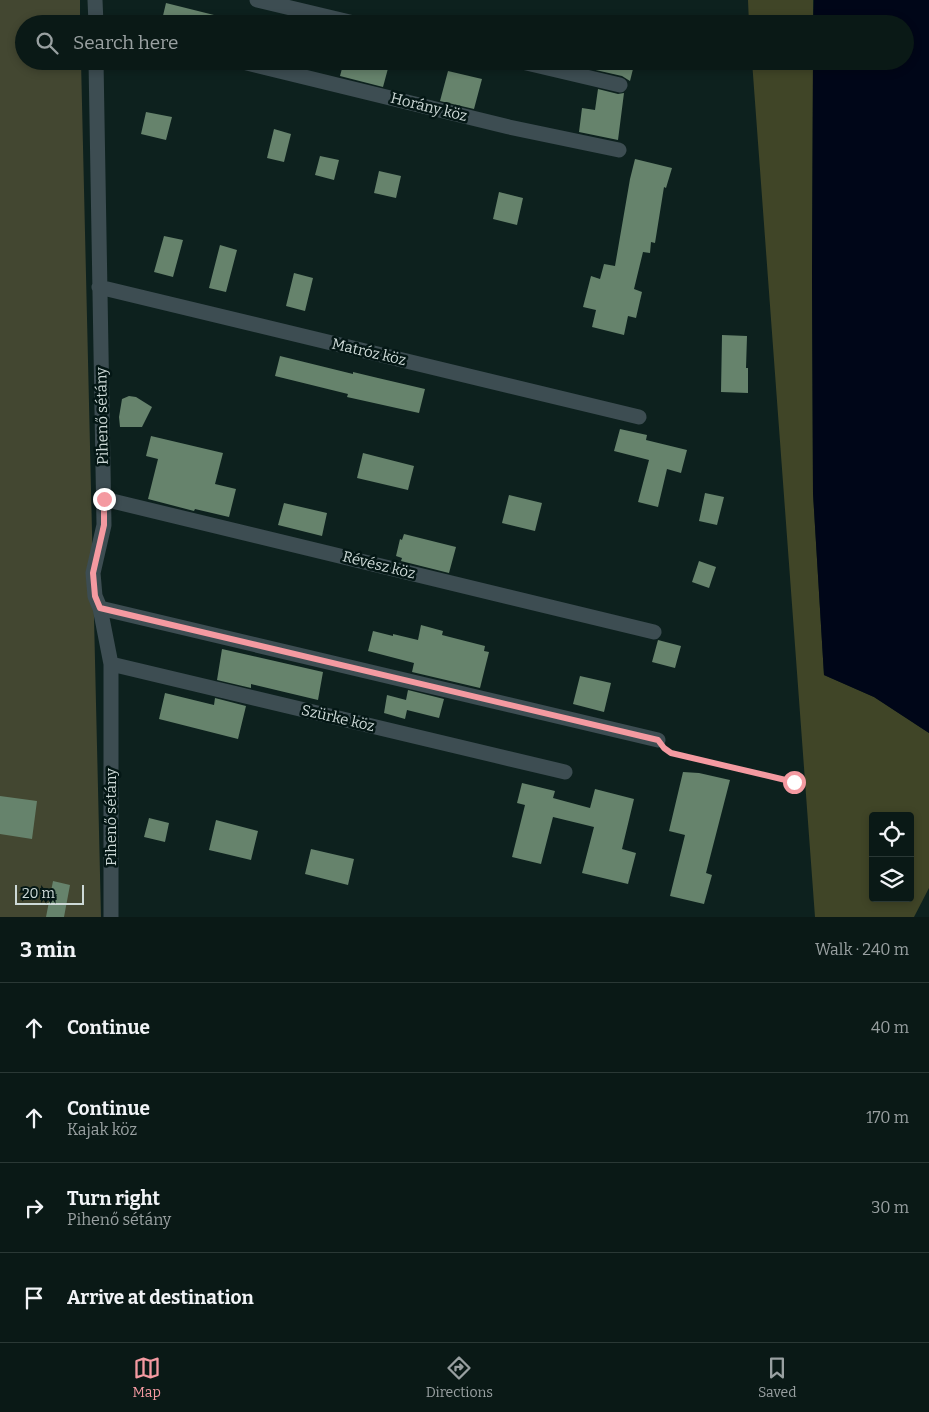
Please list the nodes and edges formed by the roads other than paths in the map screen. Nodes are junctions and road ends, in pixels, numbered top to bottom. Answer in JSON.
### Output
{"nodes":[{"id":1,"x":96,"y":0,"type":"edge"},
{"id":2,"x":257,"y":0,"type":"edge"},
{"id":3,"x":96,"y":15,"type":"edge"},
{"id":4,"x":320,"y":15,"type":"edge"},
{"id":5,"x":96,"y":70,"type":"edge"},
{"id":6,"x":276,"y":70,"type":"edge"},
{"id":7,"x":556,"y":70,"type":"edge"},
{"id":8,"x":620,"y":85,"type":"dead end"},
{"id":9,"x":619,"y":150,"type":"dead end"},
{"id":10,"x":99,"y":287,"type":"junction"},
{"id":11,"x":639,"y":416,"type":"dead end"},
{"id":12,"x":104,"y":499,"type":"junction"},
{"id":13,"x":100,"y":608,"type":"junction"},
{"id":14,"x":654,"y":632,"type":"dead end"},
{"id":15,"x":111,"y":664,"type":"junction"},
{"id":16,"x":658,"y":740,"type":"road end"},
{"id":17,"x":565,"y":772,"type":"dead end"},
{"id":18,"x":112,"y":917,"type":"edge"}],
"edges":[{"from":1,"to":3,"type":"street"},
{"from":2,"to":4,"type":"street"},
{"from":5,"to":10,"type":"street","name":"Pihenő sétány"},
{"from":6,"to":9,"type":"street","name":"Horány köz"},
{"from":7,"to":8,"type":"street"},
{"from":10,"to":11,"type":"street","name":"Matróz köz"},
{"from":10,"to":12,"type":"street","name":"Pihenő sétány"},
{"from":12,"to":13,"type":"street","name":"Pihenő sétány"},
{"from":12,"to":14,"type":"street","name":"Révész köz"},
{"from":13,"to":15,"type":"street","name":"Pihenő sétány"},
{"from":13,"to":16,"type":"street"},
{"from":15,"to":17,"type":"street","name":"Szürke köz"},
{"from":15,"to":18,"type":"street","name":"Pihenő sétány"}]}
